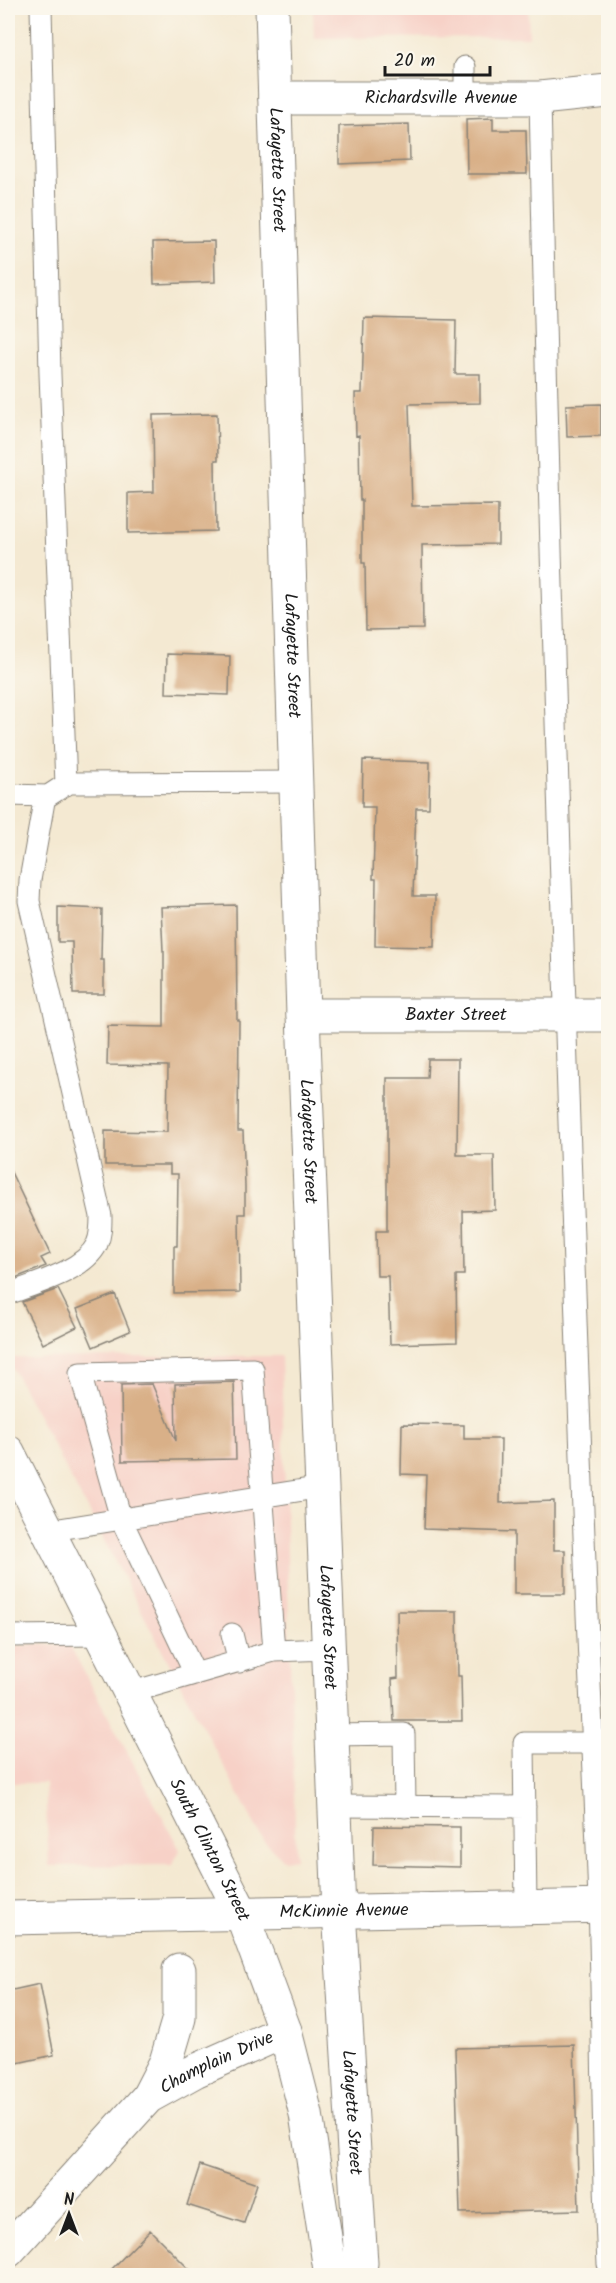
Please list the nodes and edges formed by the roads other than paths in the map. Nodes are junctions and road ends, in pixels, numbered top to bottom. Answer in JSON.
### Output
{"nodes":[{"id":1,"x":41,"y":8,"type":"edge"},
{"id":2,"x":272,"y":8,"type":"edge"},
{"id":3,"x":609,"y":91,"type":"edge"},
{"id":4,"x":275,"y":98,"type":"junction"},
{"id":5,"x":540,"y":98,"type":"junction"},
{"id":6,"x":296,"y":782,"type":"junction"},
{"id":7,"x":66,"y":784,"type":"junction"},
{"id":8,"x":8,"y":795,"type":"edge"},
{"id":9,"x":45,"y":796,"type":"junction"},
{"id":10,"x":303,"y":1015,"type":"junction"},
{"id":11,"x":566,"y":1015,"type":"junction"},
{"id":12,"x":609,"y":1015,"type":"edge"},
{"id":13,"x":8,"y":1294,"type":"edge"},
{"id":14,"x":8,"y":1452,"type":"edge"},
{"id":15,"x":322,"y":1487,"type":"junction"},
{"id":16,"x":263,"y":1497,"type":"junction"},
{"id":17,"x":121,"y":1519,"type":"junction"},
{"id":18,"x":47,"y":1531,"type":"junction"},
{"id":19,"x":232,"y":1634,"type":"dead end"},
{"id":20,"x":100,"y":1635,"type":"junction"},
{"id":21,"x":8,"y":1636,"type":"edge"},
{"id":22,"x":328,"y":1649,"type":"junction"},
{"id":23,"x":274,"y":1651,"type":"junction"},
{"id":24,"x":239,"y":1662,"type":"junction"},
{"id":25,"x":195,"y":1674,"type":"junction"},
{"id":26,"x":129,"y":1693,"type":"junction"},
{"id":27,"x":332,"y":1736,"type":"junction"},
{"id":28,"x":591,"y":1743,"type":"junction"},
{"id":29,"x":335,"y":1806,"type":"junction"},
{"id":30,"x":405,"y":1807,"type":"junction"},
{"id":31,"x":525,"y":1807,"type":"junction"},
{"id":32,"x":604,"y":1906,"type":"edge"},
{"id":33,"x":526,"y":1908,"type":"junction"},
{"id":34,"x":339,"y":1911,"type":"junction"},
{"id":35,"x":241,"y":1912,"type":"junction"},
{"id":36,"x":8,"y":1918,"type":"edge"},
{"id":37,"x":179,"y":1970,"type":"dead end"},
{"id":38,"x":285,"y":2031,"type":"junction"},
{"id":39,"x":148,"y":2097,"type":"junction"},
{"id":40,"x":8,"y":2251,"type":"edge"},
{"id":41,"x":609,"y":2265,"type":"edge"},
{"id":42,"x":331,"y":2276,"type":"edge"},
{"id":43,"x":358,"y":2276,"type":"edge"}],
"edges":[{"from":1,"to":7,"type":"lane"},
{"from":2,"to":4,"type":"main road","name":"Lafayette Street"},
{"from":3,"to":5,"type":"main road","name":"Richardsville Avenue"},
{"from":4,"to":5,"type":"main road","name":"Richardsville Avenue"},
{"from":4,"to":6,"type":"main road","name":"Lafayette Street"},
{"from":5,"to":11,"type":"lane"},
{"from":6,"to":7,"type":"lane"},
{"from":6,"to":10,"type":"main road","name":"Lafayette Street"},
{"from":7,"to":9,"type":"lane"},
{"from":8,"to":9,"type":"lane"},
{"from":9,"to":13,"type":"lane"},
{"from":10,"to":11,"type":"main road","name":"Baxter Street"},
{"from":10,"to":15,"type":"main road","name":"Lafayette Street"},
{"from":11,"to":12,"type":"main road","name":"Baxter Street"},
{"from":11,"to":28,"type":"lane"},
{"from":14,"to":18,"type":"main road","name":"South Clinton Street"},
{"from":15,"to":16,"type":"lane"},
{"from":15,"to":22,"type":"main road","name":"Lafayette Street"},
{"from":16,"to":17,"type":"lane"},
{"from":16,"to":17,"type":"lane"},
{"from":16,"to":23,"type":"lane"},
{"from":17,"to":18,"type":"lane"},
{"from":17,"to":25,"type":"lane"},
{"from":18,"to":20,"type":"main road","name":"South Clinton Street"},
{"from":19,"to":24,"type":"lane"},
{"from":20,"to":21,"type":"lane"},
{"from":20,"to":26,"type":"main road","name":"South Clinton Street"},
{"from":22,"to":23,"type":"lane"},
{"from":22,"to":27,"type":"main road","name":"Lafayette Street"},
{"from":23,"to":24,"type":"lane"},
{"from":24,"to":25,"type":"lane"},
{"from":25,"to":26,"type":"lane"},
{"from":26,"to":35,"type":"main road","name":"South Clinton Street"},
{"from":27,"to":29,"type":"main road","name":"Lafayette Street"},
{"from":27,"to":30,"type":"lane"},
{"from":28,"to":31,"type":"lane"},
{"from":28,"to":32,"type":"lane"},
{"from":29,"to":30,"type":"lane"},
{"from":29,"to":34,"type":"main road","name":"Lafayette Street"},
{"from":30,"to":31,"type":"lane"},
{"from":31,"to":33,"type":"lane"},
{"from":32,"to":33,"type":"main road","name":"McKinnie Avenue"},
{"from":32,"to":41,"type":"lane"},
{"from":33,"to":34,"type":"main road","name":"McKinnie Avenue"},
{"from":34,"to":35,"type":"main road","name":"McKinnie Avenue"},
{"from":34,"to":43,"type":"main road","name":"Lafayette Street"},
{"from":35,"to":36,"type":"main road","name":"McKinnie Avenue"},
{"from":35,"to":38,"type":"main road","name":"South Clinton Street"},
{"from":37,"to":39,"type":"main road","name":"Champlain Drive"},
{"from":38,"to":39,"type":"main road","name":"Champlain Drive"},
{"from":38,"to":42,"type":"main road","name":"South Clinton Street"},
{"from":39,"to":40,"type":"main road","name":"Champlain Drive"}]}
